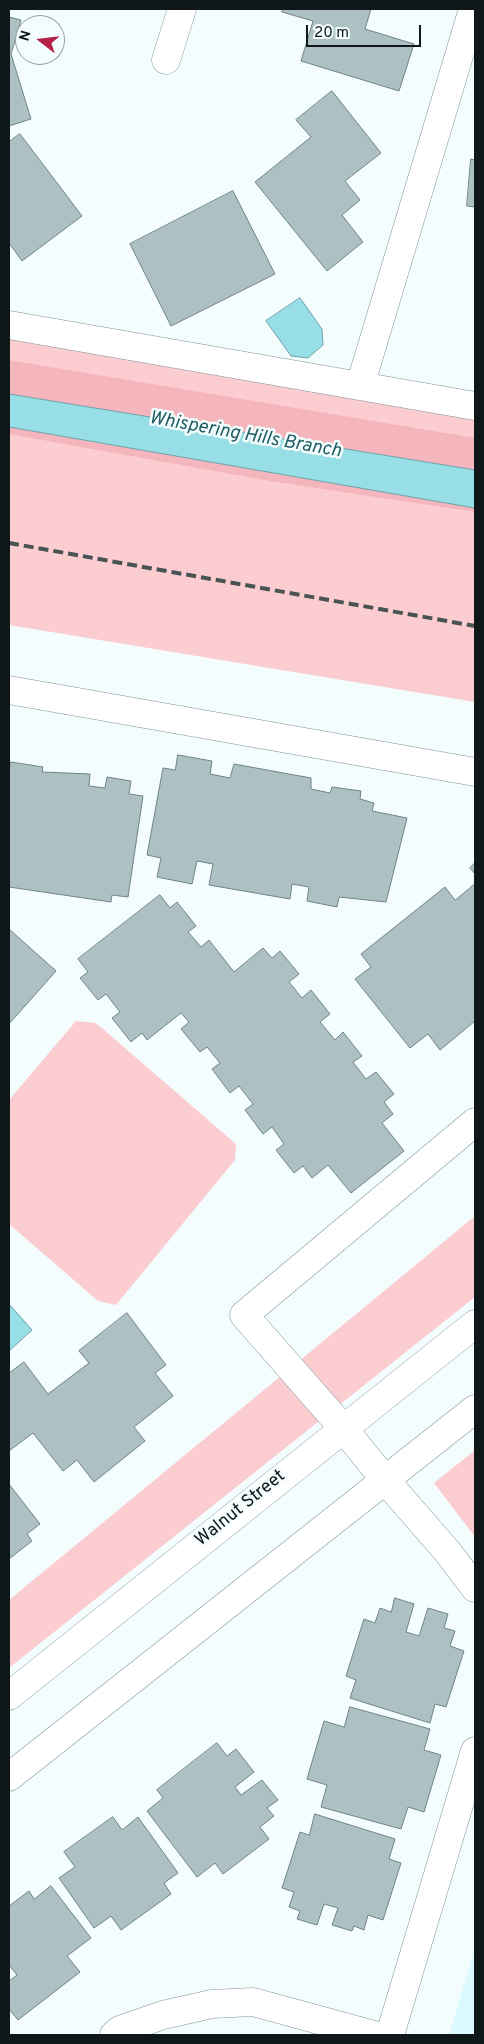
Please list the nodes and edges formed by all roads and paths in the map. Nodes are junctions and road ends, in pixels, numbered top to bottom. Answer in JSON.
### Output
{"nodes":[{"id":1,"x":182,"y":9,"type":"edge"},
{"id":2,"x":473,"y":9,"type":"edge"},
{"id":3,"x":166,"y":60,"type":"dead end"},
{"id":4,"x":9,"y":325,"type":"edge"},
{"id":5,"x":360,"y":386,"type":"junction"},
{"id":6,"x":475,"y":406,"type":"edge"},
{"id":7,"x":9,"y":690,"type":"edge"},
{"id":8,"x":475,"y":772,"type":"edge"},
{"id":9,"x":475,"y":1122,"type":"edge"},
{"id":10,"x":475,"y":1324,"type":"edge"},
{"id":11,"x":475,"y":1409,"type":"edge"},
{"id":12,"x":343,"y":1428,"type":"junction"},
{"id":13,"x":385,"y":1480,"type":"junction"},
{"id":14,"x":473,"y":1585,"type":"edge"},
{"id":15,"x":9,"y":1696,"type":"edge"},
{"id":16,"x":475,"y":1751,"type":"edge"},
{"id":17,"x":9,"y":1777,"type":"edge"},
{"id":18,"x":114,"y":2035,"type":"edge"},
{"id":19,"x":374,"y":2035,"type":"edge"},
{"id":20,"x":390,"y":2035,"type":"edge"}],
"edges":[{"from":1,"to":3,"type":"main road"},
{"from":2,"to":5,"type":"main road"},
{"from":4,"to":5,"type":"main road"},
{"from":5,"to":6,"type":"main road"},
{"from":7,"to":8,"type":"main road"},
{"from":9,"to":12,"type":"main road"},
{"from":10,"to":12,"type":"main road","name":"Walnut Street"},
{"from":11,"to":13,"type":"main road"},
{"from":12,"to":13,"type":"main road"},
{"from":12,"to":15,"type":"main road","name":"Walnut Street"},
{"from":13,"to":14,"type":"main road"},
{"from":13,"to":17,"type":"main road"},
{"from":16,"to":20,"type":"main road"},
{"from":18,"to":19,"type":"main road"}]}
